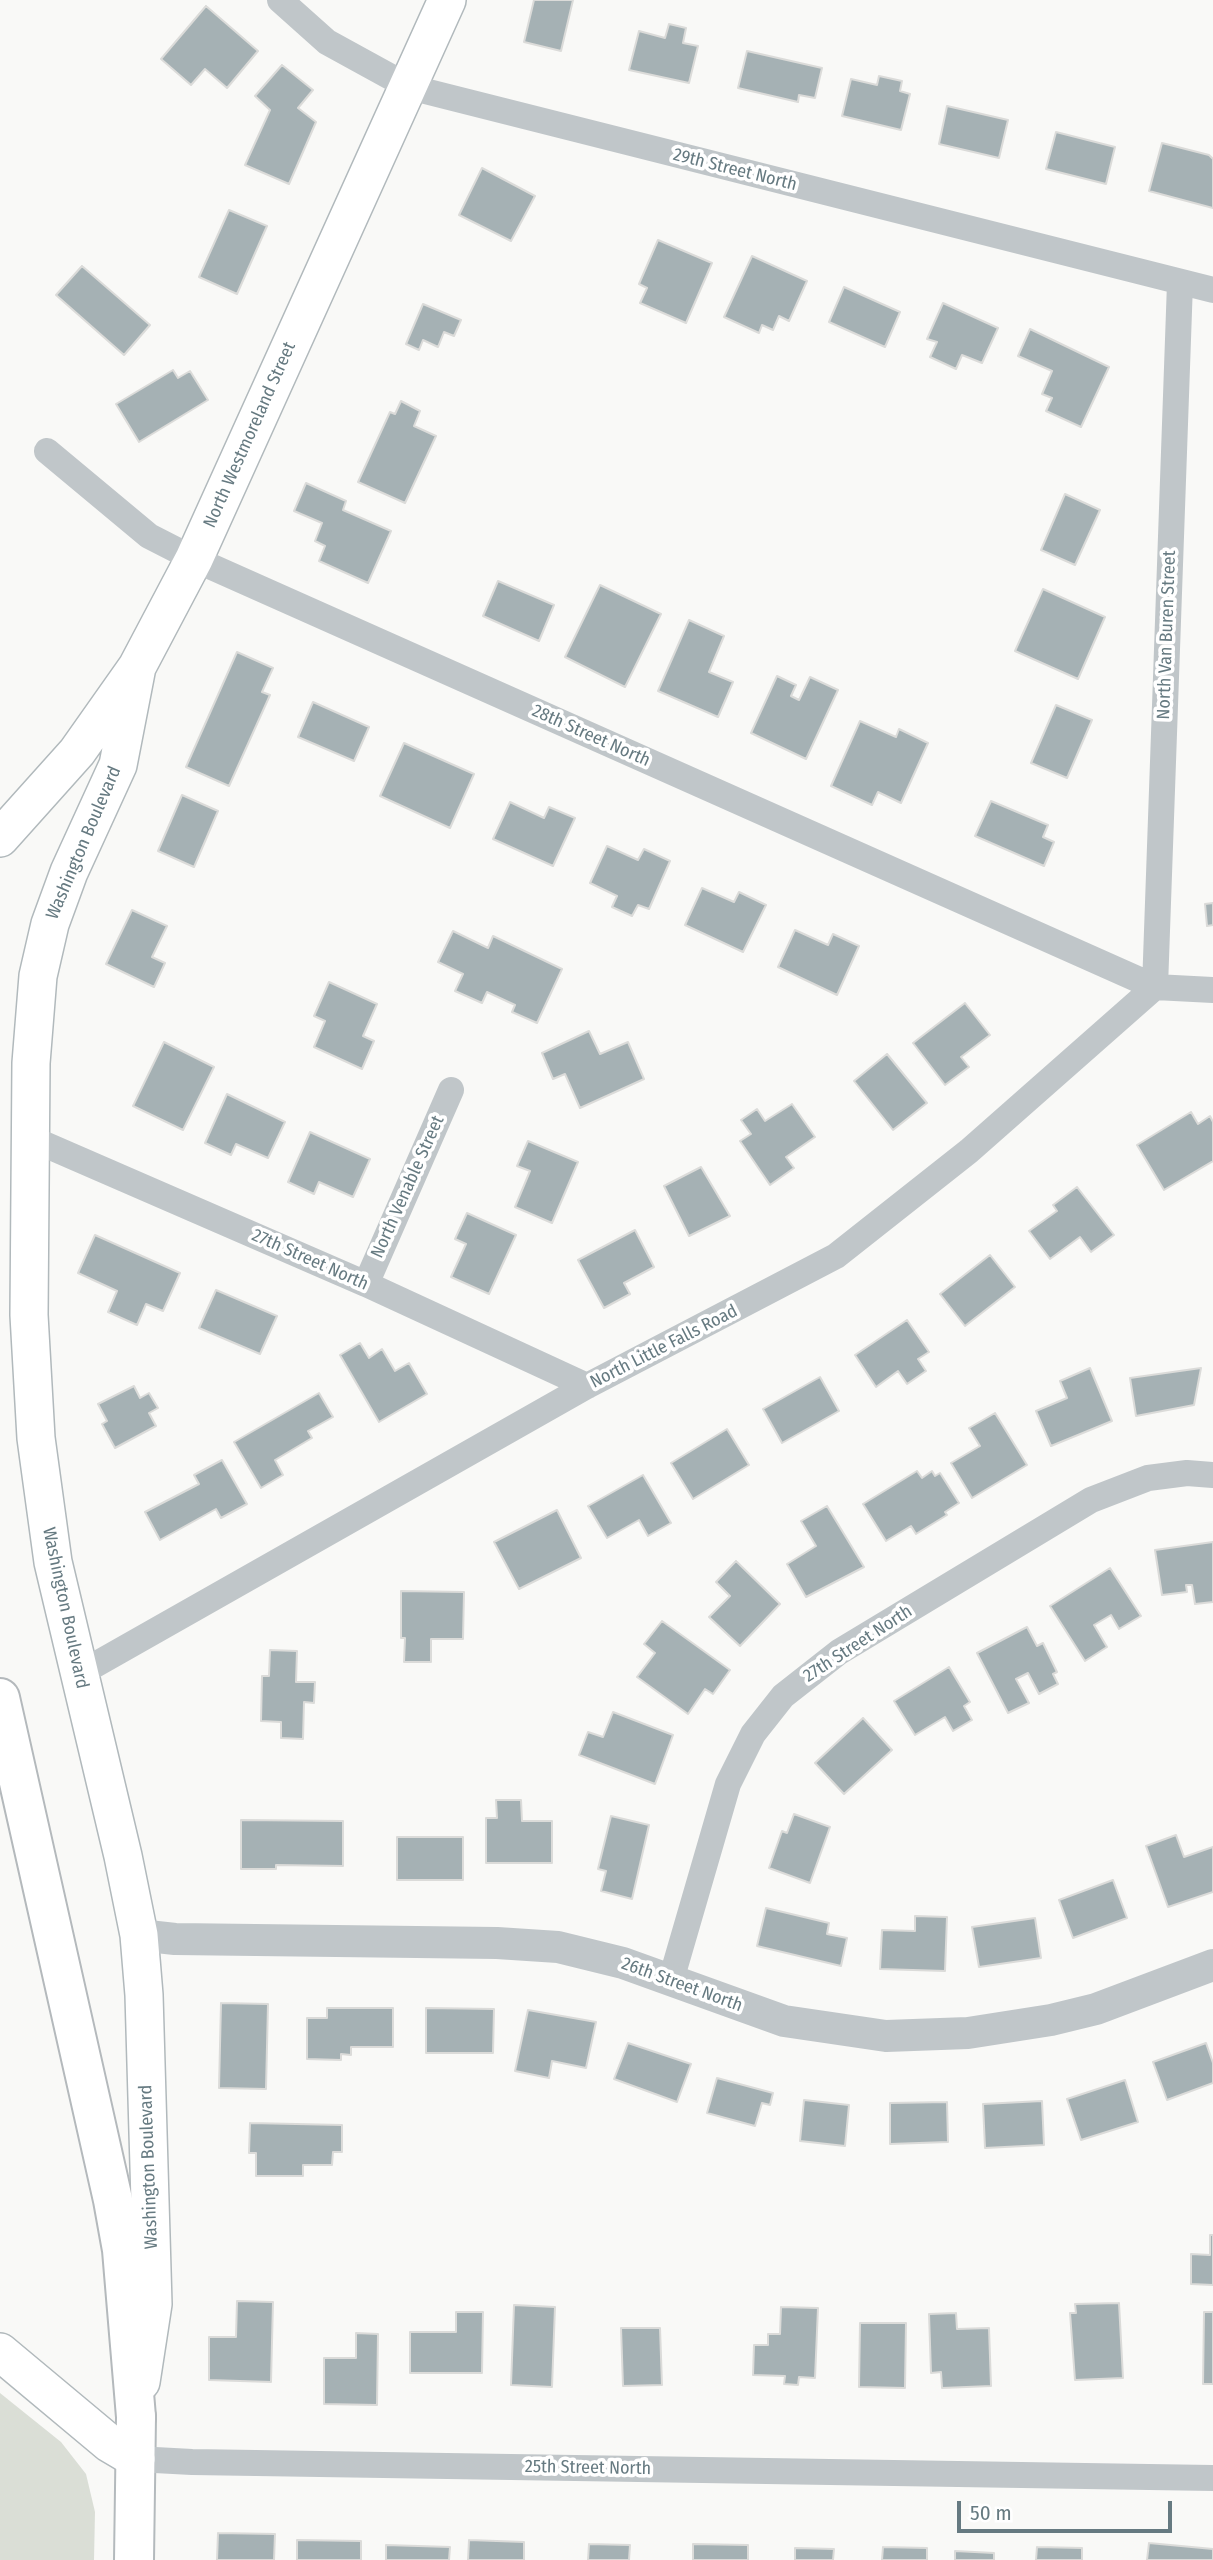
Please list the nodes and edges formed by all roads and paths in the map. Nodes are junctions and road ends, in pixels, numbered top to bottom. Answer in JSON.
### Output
{"nodes":[{"id":1,"x":280,"y":0,"type":"edge"},
{"id":2,"x":447,"y":0,"type":"edge"},
{"id":3,"x":409,"y":87,"type":"junction"},
{"id":4,"x":1180,"y":283,"type":"junction"},
{"id":5,"x":1213,"y":290,"type":"edge"},
{"id":6,"x":47,"y":450,"type":"dead end"},
{"id":7,"x":194,"y":559,"type":"junction"},
{"id":8,"x":137,"y":667,"type":"junction"},
{"id":9,"x":0,"y":838,"type":"edge"},
{"id":10,"x":1155,"y":987,"type":"junction"},
{"id":11,"x":1213,"y":990,"type":"edge"},
{"id":12,"x":451,"y":1090,"type":"dead end"},
{"id":13,"x":30,"y":1138,"type":"junction"},
{"id":14,"x":366,"y":1284,"type":"junction"},
{"id":15,"x":587,"y":1386,"type":"junction"},
{"id":16,"x":1213,"y":1475,"type":"edge"},
{"id":17,"x":79,"y":1674,"type":"junction"},
{"id":18,"x":0,"y":1698,"type":"edge"},
{"id":19,"x":139,"y":1935,"type":"junction"},
{"id":20,"x":1213,"y":1965,"type":"edge"},
{"id":21,"x":671,"y":1980,"type":"junction"},
{"id":22,"x":0,"y":2352,"type":"edge"},
{"id":23,"x":136,"y":2417,"type":"junction"},
{"id":24,"x":136,"y":2459,"type":"junction"},
{"id":25,"x":1213,"y":2478,"type":"edge"},
{"id":26,"x":134,"y":2560,"type":"edge"}],
"edges":[{"from":1,"to":3,"type":"street","name":"29th Street North"},
{"from":2,"to":3,"type":"main road","name":"North Westmoreland Street"},
{"from":3,"to":4,"type":"street","name":"29th Street North"},
{"from":3,"to":7,"type":"main road","name":"North Westmoreland Street"},
{"from":4,"to":5,"type":"street","name":"29th Street North"},
{"from":4,"to":10,"type":"street","name":"North Van Buren Street"},
{"from":6,"to":7,"type":"street","name":"28th Street North"},
{"from":7,"to":8,"type":"main road","name":"North Westmoreland Street"},
{"from":7,"to":10,"type":"street","name":"28th Street North"},
{"from":8,"to":9,"type":"main road","name":"North Westmoreland Street"},
{"from":8,"to":13,"type":"main road","name":"Washington Boulevard"},
{"from":10,"to":11,"type":"street"},
{"from":10,"to":15,"type":"street","name":"North Little Falls Road"},
{"from":12,"to":14,"type":"street","name":"North Venable Street"},
{"from":13,"to":14,"type":"street","name":"27th Street North"},
{"from":13,"to":17,"type":"main road","name":"Washington Boulevard"},
{"from":14,"to":15,"type":"street","name":"27th Street North"},
{"from":15,"to":17,"type":"street","name":"North Little Falls Road"},
{"from":16,"to":21,"type":"street","name":"27th Street North"},
{"from":17,"to":19,"type":"main road","name":"Washington Boulevard"},
{"from":18,"to":23,"type":"main road"},
{"from":19,"to":21,"type":"street","name":"26th Street North"},
{"from":19,"to":23,"type":"main road","name":"Washington Boulevard"},
{"from":20,"to":21,"type":"street","name":"26th Street North"},
{"from":22,"to":24,"type":"main road","name":"25th Street North"},
{"from":23,"to":24,"type":"main road","name":"Washington Boulevard"},
{"from":24,"to":25,"type":"street","name":"25th Street North"},
{"from":24,"to":26,"type":"main road","name":"Washington Boulevard"}]}
